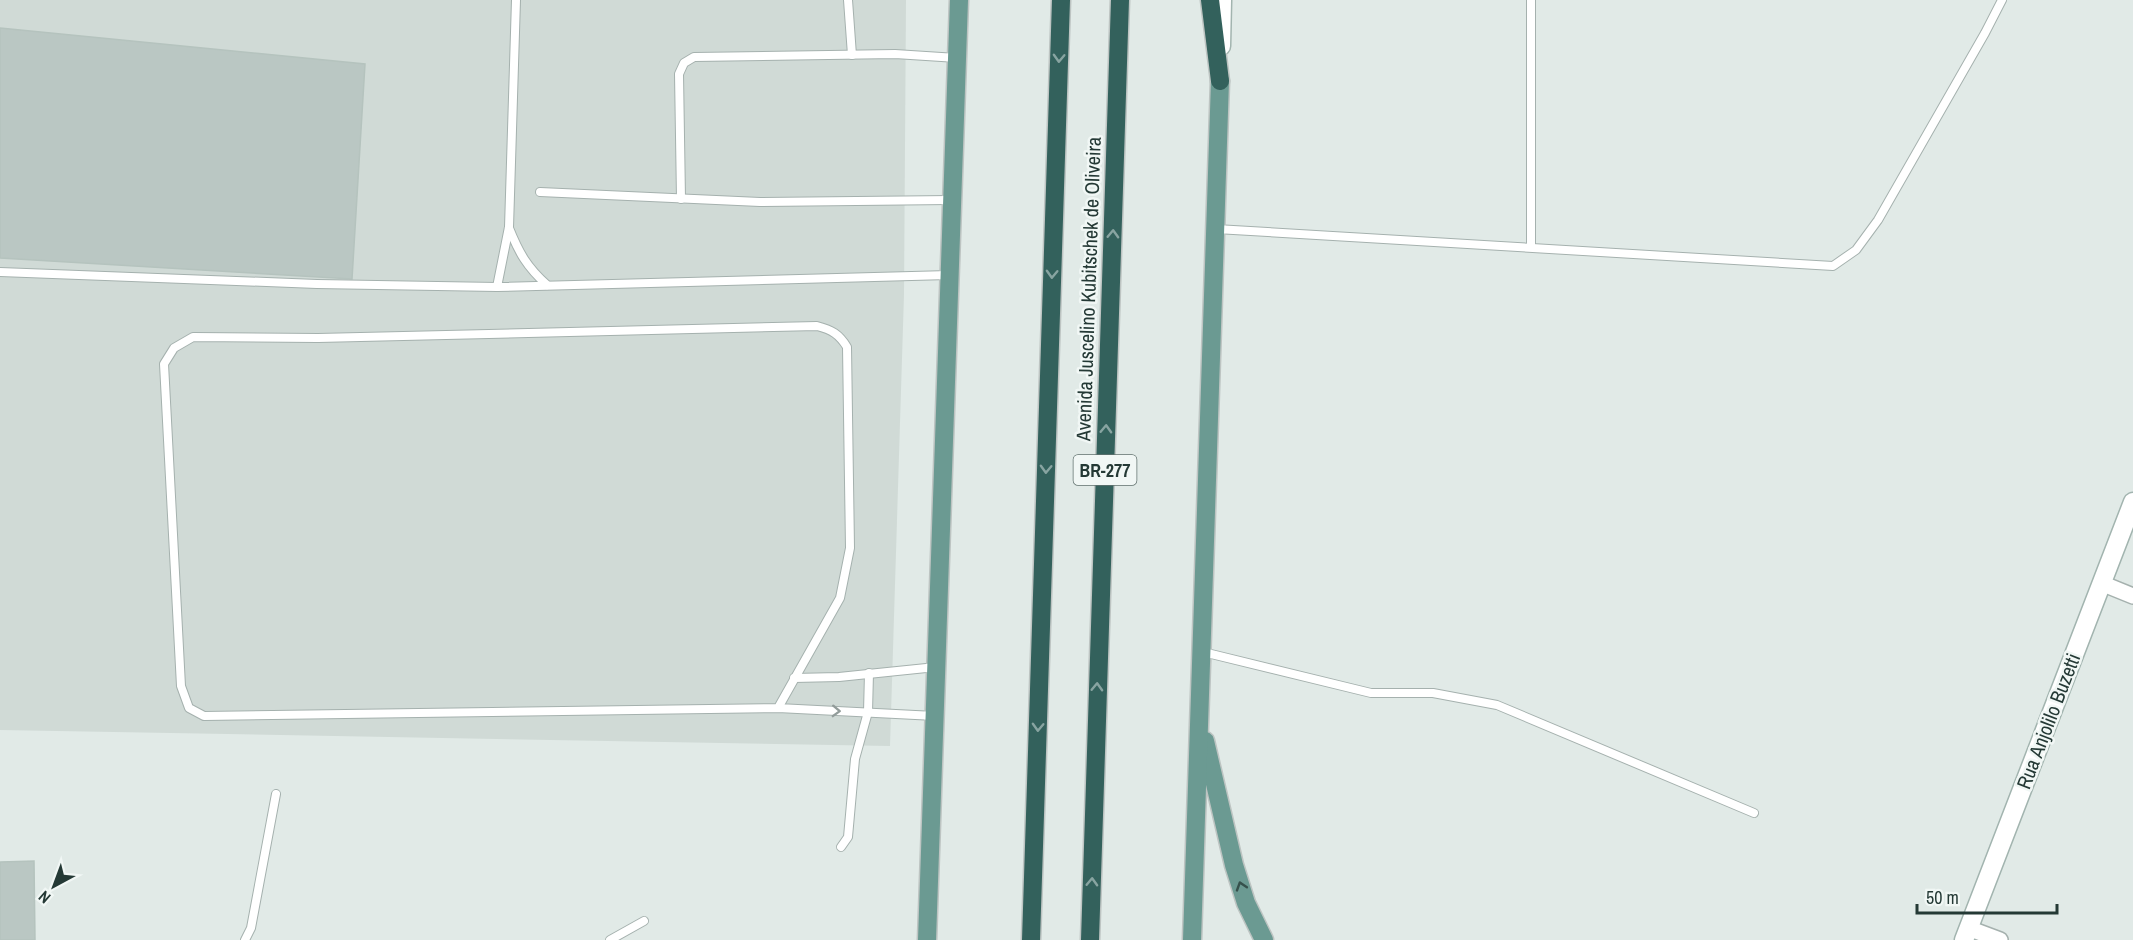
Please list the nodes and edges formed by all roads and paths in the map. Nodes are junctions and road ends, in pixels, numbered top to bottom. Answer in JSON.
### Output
{"nodes":[{"id":1,"x":516,"y":0,"type":"edge"},
{"id":2,"x":848,"y":0,"type":"edge"},
{"id":3,"x":958,"y":0,"type":"edge"},
{"id":4,"x":1061,"y":0,"type":"edge"},
{"id":5,"x":1120,"y":0,"type":"edge"},
{"id":6,"x":1210,"y":0,"type":"edge"},
{"id":7,"x":1222,"y":0,"type":"edge"},
{"id":8,"x":1531,"y":0,"type":"edge"},
{"id":9,"x":2002,"y":0,"type":"edge"},
{"id":10,"x":852,"y":54,"type":"junction"},
{"id":11,"x":957,"y":58,"type":"junction"},
{"id":12,"x":1220,"y":81,"type":"junction"},
{"id":13,"x":540,"y":192,"type":"dead end"},
{"id":14,"x":681,"y":199,"type":"junction"},
{"id":15,"x":952,"y":200,"type":"junction"},
{"id":16,"x":509,"y":227,"type":"junction"},
{"id":17,"x":1215,"y":229,"type":"junction"},
{"id":18,"x":1531,"y":247,"type":"junction"},
{"id":19,"x":0,"y":272,"type":"edge"},
{"id":20,"x":950,"y":275,"type":"junction"},
{"id":21,"x":547,"y":285,"type":"junction"},
{"id":22,"x":497,"y":287,"type":"junction"},
{"id":23,"x":2133,"y":502,"type":"edge"},
{"id":24,"x":2102,"y":584,"type":"junction"},
{"id":25,"x":2133,"y":596,"type":"edge"},
{"id":26,"x":1201,"y":652,"type":"junction"},
{"id":27,"x":938,"y":666,"type":"junction"},
{"id":28,"x":869,"y":673,"type":"junction"},
{"id":29,"x":794,"y":678,"type":"junction"},
{"id":30,"x":778,"y":708,"type":"junction"},
{"id":31,"x":868,"y":712,"type":"junction"},
{"id":32,"x":1199,"y":715,"type":"junction"},
{"id":33,"x":936,"y":716,"type":"junction"},
{"id":34,"x":276,"y":795,"type":"dead end"},
{"id":35,"x":1754,"y":813,"type":"dead end"},
{"id":36,"x":841,"y":847,"type":"dead end"},
{"id":37,"x":644,"y":921,"type":"dead end"},
{"id":38,"x":1966,"y":934,"type":"edge"},
{"id":39,"x":244,"y":940,"type":"edge"},
{"id":40,"x":610,"y":940,"type":"edge"},
{"id":41,"x":927,"y":940,"type":"edge"},
{"id":42,"x":1031,"y":940,"type":"edge"},
{"id":43,"x":1090,"y":940,"type":"edge"},
{"id":44,"x":1192,"y":940,"type":"edge"},
{"id":45,"x":1264,"y":940,"type":"edge"},
{"id":46,"x":2000,"y":940,"type":"edge"}],
"edges":[{"from":1,"to":16,"type":"lane"},
{"from":2,"to":10,"type":"lane"},
{"from":3,"to":11,"type":"main road"},
{"from":4,"to":42,"type":"highway","name":"Avenida Juscelino Kubitschek de Oliveira","number":"BR-277","one_way":true},
{"from":43,"to":5,"type":"highway","name":"Avenida Juscelino Kubitschek de Oliveira","number":"BR-277","one_way":true},
{"from":6,"to":12,"type":"highway"},
{"from":7,"to":12,"type":"main road"},
{"from":8,"to":18,"type":"lane"},
{"from":9,"to":18,"type":"lane"},
{"from":10,"to":11,"type":"lane"},
{"from":10,"to":14,"type":"lane"},
{"from":11,"to":15,"type":"main road"},
{"from":12,"to":17,"type":"main road"},
{"from":13,"to":14,"type":"lane"},
{"from":14,"to":15,"type":"lane"},
{"from":15,"to":20,"type":"main road"},
{"from":16,"to":21,"type":"lane"},
{"from":16,"to":22,"type":"lane"},
{"from":17,"to":18,"type":"lane"},
{"from":17,"to":26,"type":"main road"},
{"from":19,"to":22,"type":"lane"},
{"from":20,"to":21,"type":"lane"},
{"from":20,"to":27,"type":"main road"},
{"from":21,"to":22,"type":"lane"},
{"from":23,"to":24,"type":"main road","name":"Rua Anjolilo Buzetti"},
{"from":24,"to":25,"type":"street"},
{"from":24,"to":38,"type":"main road","name":"Rua Anjolilo Buzetti"},
{"from":26,"to":32,"type":"main road"},
{"from":26,"to":35,"type":"lane"},
{"from":27,"to":28,"type":"lane"},
{"from":27,"to":33,"type":"main road"},
{"from":28,"to":29,"type":"lane"},
{"from":28,"to":31,"type":"lane"},
{"from":29,"to":30,"type":"lane"},
{"from":29,"to":30,"type":"lane"},
{"from":30,"to":31,"type":"lane","one_way":true},
{"from":31,"to":33,"type":"lane"},
{"from":31,"to":36,"type":"lane"},
{"from":32,"to":44,"type":"main road"},
{"from":45,"to":32,"type":"main road","one_way":true},
{"from":33,"to":41,"type":"main road"},
{"from":34,"to":39,"type":"lane"},
{"from":37,"to":40,"type":"lane"},
{"from":38,"to":46,"type":"street"}]}
